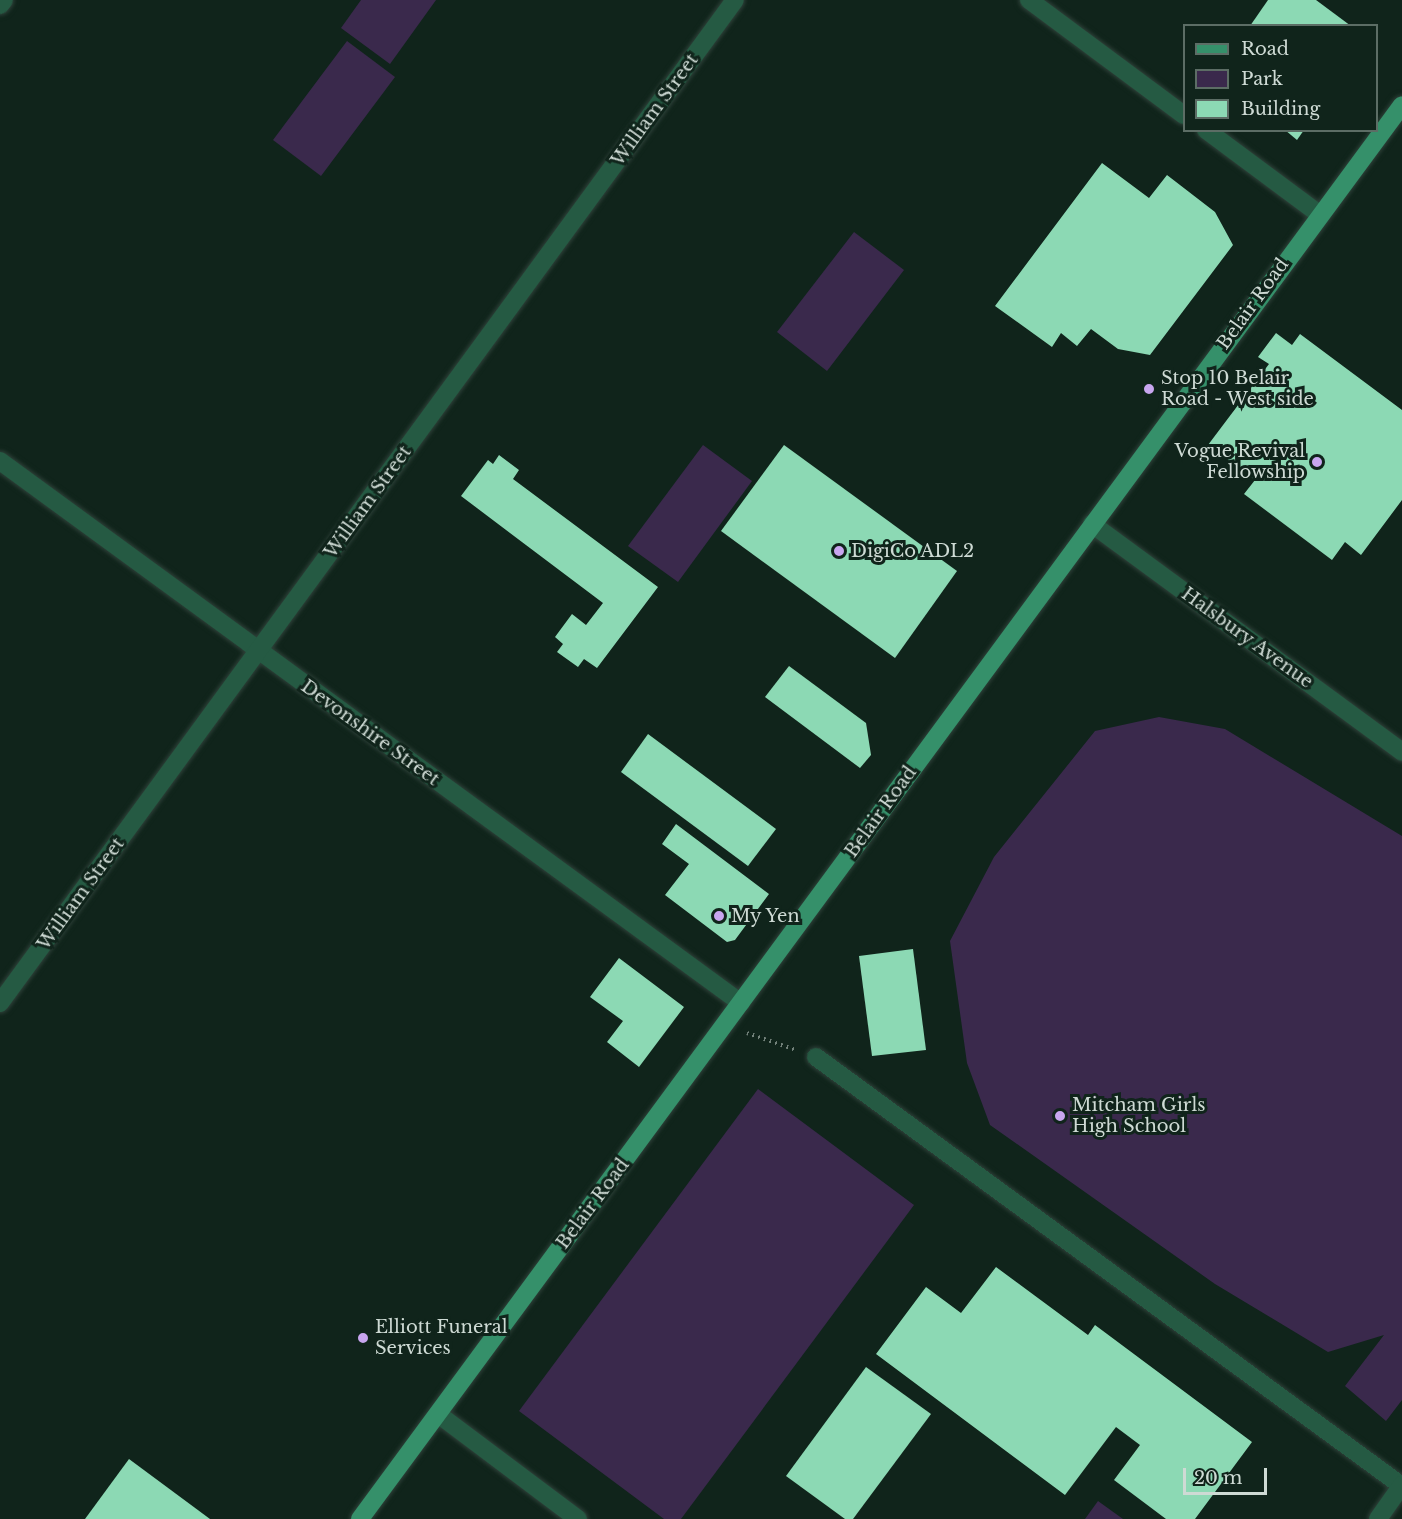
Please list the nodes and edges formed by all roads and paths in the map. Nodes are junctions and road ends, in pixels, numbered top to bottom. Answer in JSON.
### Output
{"nodes":[{"id":1,"x":4,"y":0,"type":"edge"},
{"id":2,"x":735,"y":0,"type":"edge"},
{"id":3,"x":1029,"y":0,"type":"edge"},
{"id":4,"x":0,"y":5,"type":"edge"},
{"id":5,"x":1402,"y":105,"type":"edge"},
{"id":6,"x":1183,"y":114,"type":"edge"},
{"id":7,"x":1209,"y":132,"type":"edge"},
{"id":8,"x":1319,"y":214,"type":"junction"},
{"id":9,"x":0,"y":461,"type":"edge"},
{"id":10,"x":1092,"y":524,"type":"junction"},
{"id":11,"x":258,"y":652,"type":"junction"},
{"id":12,"x":1402,"y":752,"type":"edge"},
{"id":13,"x":0,"y":1003,"type":"edge"},
{"id":14,"x":741,"y":1003,"type":"junction"},
{"id":15,"x":730,"y":1019,"type":"junction"},
{"id":16,"x":816,"y":1057,"type":"joint"},
{"id":17,"x":438,"y":1414,"type":"junction"},
{"id":18,"x":1402,"y":1486,"type":"edge"},
{"id":19,"x":360,"y":1519,"type":"edge"},
{"id":20,"x":579,"y":1519,"type":"edge"},
{"id":21,"x":1378,"y":1519,"type":"edge"}],
"edges":[{"from":1,"to":4,"type":"street"},
{"from":2,"to":11,"type":"street","name":"William Street"},
{"from":3,"to":6,"type":"street"},
{"from":5,"to":8,"type":"main road","name":"Belair Road"},
{"from":7,"to":8,"type":"street"},
{"from":8,"to":10,"type":"main road","name":"Belair Road"},
{"from":9,"to":11,"type":"street","name":"Devonshire Street"},
{"from":10,"to":12,"type":"street","name":"Halsbury Avenue"},
{"from":10,"to":14,"type":"main road","name":"Belair Road"},
{"from":11,"to":13,"type":"street","name":"William Street"},
{"from":11,"to":14,"type":"street","name":"Devonshire Street"},
{"from":14,"to":15,"type":"main road","name":"Belair Road"},
{"from":15,"to":16,"type":"path"},
{"from":15,"to":17,"type":"main road","name":"Belair Road"},
{"from":16,"to":18,"type":"street"},
{"from":17,"to":19,"type":"main road","name":"Belair Road"},
{"from":17,"to":20,"type":"street"},
{"from":18,"to":21,"type":"street"}]}
